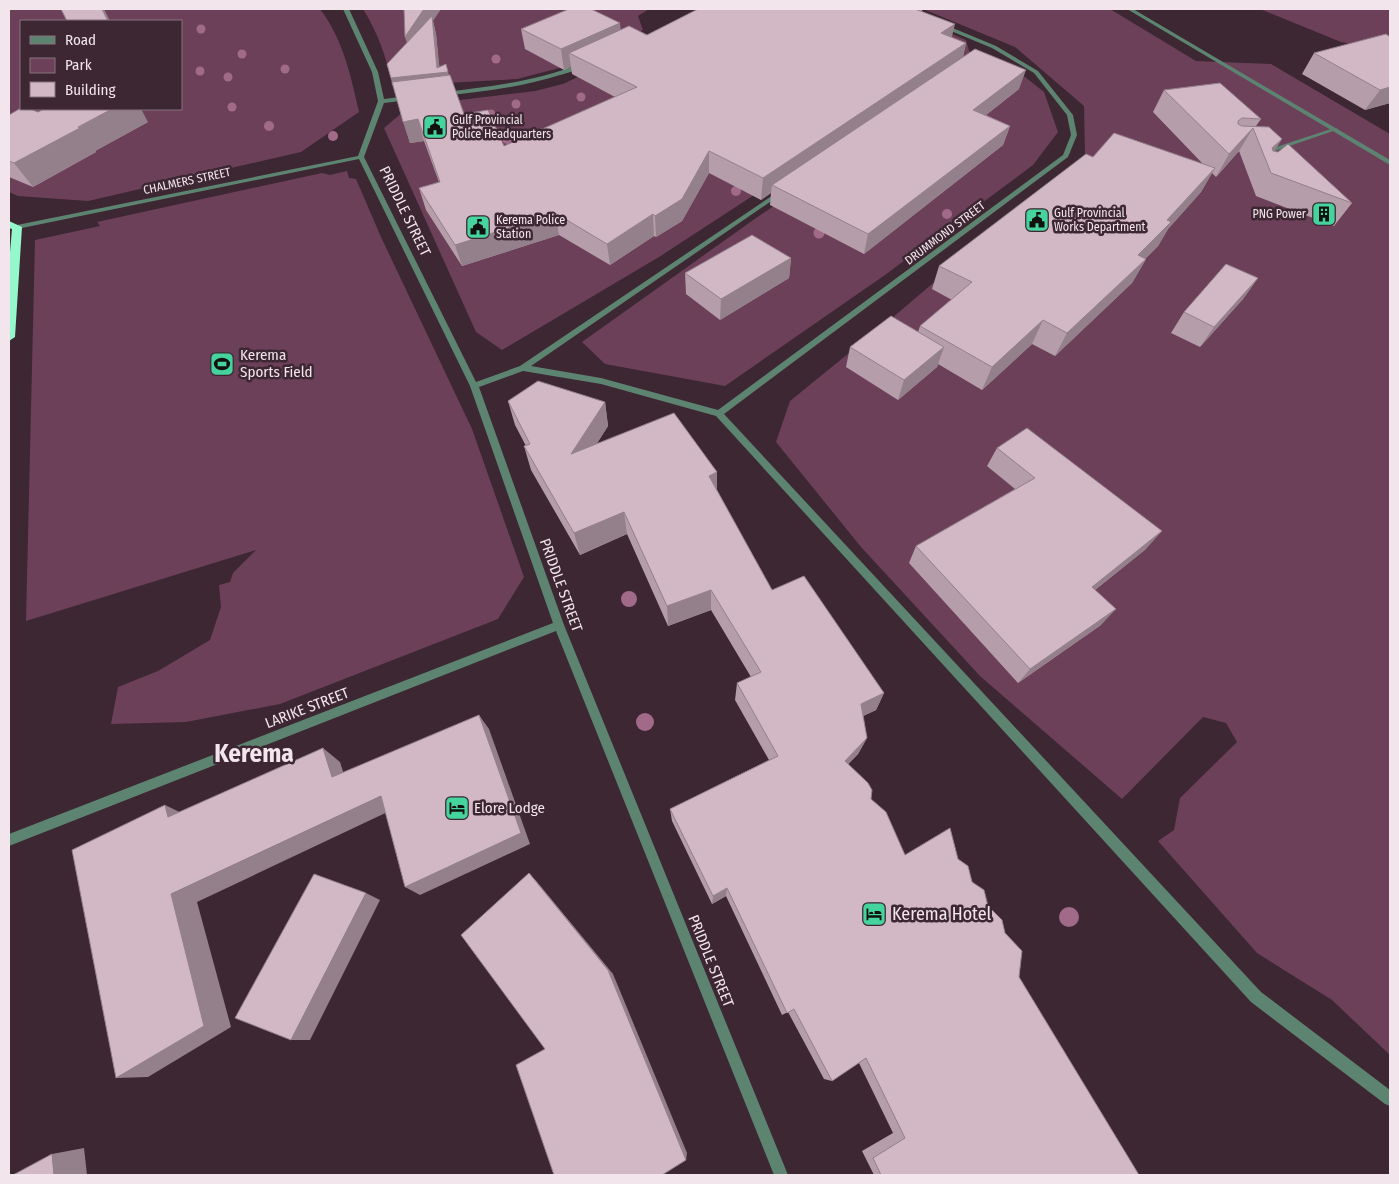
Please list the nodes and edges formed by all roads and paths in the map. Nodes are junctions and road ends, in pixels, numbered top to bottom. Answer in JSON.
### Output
{"nodes":[{"id":1,"x":346,"y":9,"type":"edge"},
{"id":2,"x":1130,"y":9,"type":"edge"},
{"id":3,"x":936,"y":23,"type":"edge"},
{"id":4,"x":994,"y":47,"type":"junction"},
{"id":5,"x":986,"y":53,"type":"edge"},
{"id":6,"x":589,"y":62,"type":"edge"},
{"id":7,"x":440,"y":94,"type":"edge"},
{"id":8,"x":420,"y":96,"type":"edge"},
{"id":9,"x":380,"y":101,"type":"junction"},
{"id":10,"x":1336,"y":130,"type":"junction"},
{"id":11,"x":361,"y":157,"type":"junction"},
{"id":12,"x":1390,"y":163,"type":"edge"},
{"id":13,"x":1268,"y":166,"type":"edge"},
{"id":14,"x":791,"y":185,"type":"edge"},
{"id":15,"x":13,"y":226,"type":"edge"},
{"id":16,"x":10,"y":311,"type":"edge"},
{"id":17,"x":9,"y":337,"type":"edge"},
{"id":18,"x":523,"y":368,"type":"junction"},
{"id":19,"x":474,"y":386,"type":"junction"},
{"id":20,"x":719,"y":414,"type":"junction"},
{"id":21,"x":559,"y":625,"type":"junction"},
{"id":22,"x":9,"y":840,"type":"edge"},
{"id":23,"x":1390,"y":1099,"type":"edge"},
{"id":24,"x":781,"y":1175,"type":"edge"}],
"edges":[{"from":1,"to":9,"type":"street","name":"PRIDDLE STREET"},
{"from":2,"to":10,"type":"street"},
{"from":3,"to":4,"type":"street","name":"DRUMMOND STREET"},
{"from":4,"to":5,"type":"street"},
{"from":4,"to":20,"type":"street","name":"DRUMMOND STREET"},
{"from":6,"to":7,"type":"street"},
{"from":8,"to":9,"type":"street"},
{"from":9,"to":11,"type":"street","name":"PRIDDLE STREET"},
{"from":10,"to":12,"type":"street"},
{"from":10,"to":13,"type":"street"},
{"from":11,"to":15,"type":"street","name":"CHALMERS STREET"},
{"from":11,"to":19,"type":"street","name":"PRIDDLE STREET"},
{"from":14,"to":18,"type":"street"},
{"from":15,"to":16,"type":"highway"},
{"from":16,"to":17,"type":"highway"},
{"from":18,"to":19,"type":"street"},
{"from":18,"to":20,"type":"street"},
{"from":19,"to":21,"type":"street","name":"PRIDDLE STREET"},
{"from":20,"to":23,"type":"street"},
{"from":21,"to":22,"type":"street","name":"LARIKE STREET"},
{"from":21,"to":24,"type":"street","name":"PRIDDLE STREET"}]}
